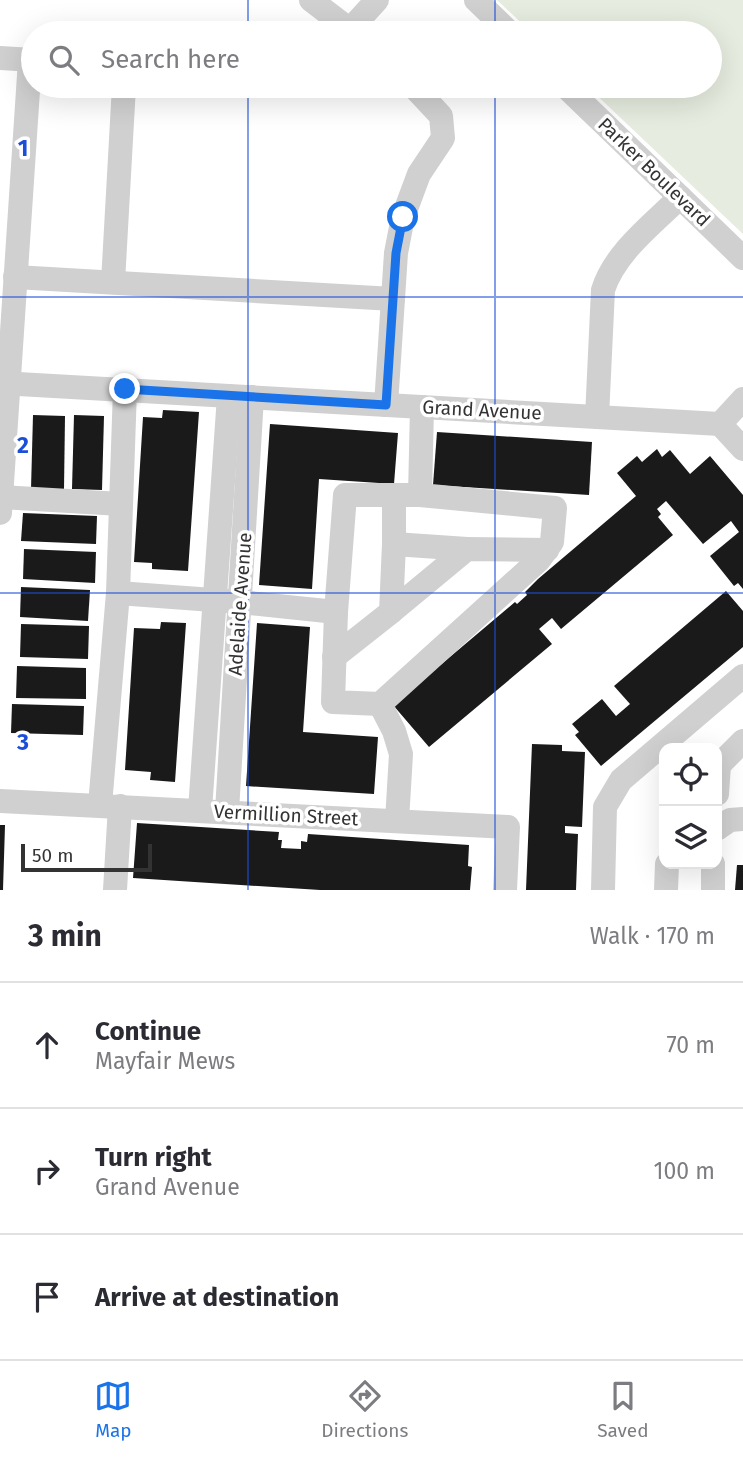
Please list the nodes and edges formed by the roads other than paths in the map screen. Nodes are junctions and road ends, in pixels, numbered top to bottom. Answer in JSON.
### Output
{"nodes":[{"id":1,"x":311,"y":0,"type":"edge"},
{"id":2,"x":377,"y":0,"type":"edge"},
{"id":3,"x":476,"y":0,"type":"edge"},
{"id":4,"x":337,"y":21,"type":"edge"},
{"id":5,"x":359,"y":21,"type":"edge"},
{"id":6,"x":498,"y":21,"type":"edge"},
{"id":7,"x":0,"y":58,"type":"edge"},
{"id":8,"x":21,"y":59,"type":"edge"},
{"id":9,"x":28,"y":98,"type":"edge"},
{"id":10,"x":123,"y":98,"type":"edge"},
{"id":11,"x":424,"y":98,"type":"edge"},
{"id":12,"x":577,"y":98,"type":"edge"},
{"id":13,"x":680,"y":197,"type":"junction"},
{"id":14,"x":743,"y":258,"type":"edge"},
{"id":15,"x":15,"y":277,"type":"junction"},
{"id":16,"x":113,"y":282,"type":"junction"},
{"id":17,"x":393,"y":299,"type":"junction"},
{"id":18,"x":5,"y":383,"type":"edge"},
{"id":19,"x":125,"y":389,"type":"junction"},
{"id":20,"x":240,"y":397,"type":"junction"},
{"id":21,"x":743,"y":398,"type":"edge"},
{"id":22,"x":386,"y":405,"type":"junction"},
{"id":23,"x":422,"y":407,"type":"junction"},
{"id":24,"x":597,"y":417,"type":"junction"},
{"id":25,"x":720,"y":424,"type":"junction"},
{"id":26,"x":743,"y":449,"type":"edge"},
{"id":27,"x":394,"y":495,"type":"junction"},
{"id":28,"x":420,"y":495,"type":"junction"},
{"id":29,"x":0,"y":502,"type":"edge"},
{"id":30,"x":121,"y":504,"type":"junction"},
{"id":31,"x":394,"y":544,"type":"junction"},
{"id":32,"x":467,"y":549,"type":"junction"},
{"id":33,"x":547,"y":550,"type":"junction"},
{"id":34,"x":118,"y":593,"type":"junction"},
{"id":35,"x":214,"y":601,"type":"junction"},
{"id":36,"x":240,"y":602,"type":"junction"},
{"id":37,"x":336,"y":612,"type":"junction"},
{"id":38,"x":391,"y":612,"type":"junction"},
{"id":39,"x":334,"y":657,"type":"junction"},
{"id":40,"x":743,"y":677,"type":"edge"},
{"id":41,"x":380,"y":704,"type":"junction"},
{"id":42,"x":743,"y":741,"type":"edge"},
{"id":43,"x":722,"y":762,"type":"edge"},
{"id":44,"x":0,"y":801,"type":"edge"},
{"id":45,"x":110,"y":805,"type":"junction"},
{"id":46,"x":201,"y":810,"type":"junction"},
{"id":47,"x":227,"y":811,"type":"junction"},
{"id":48,"x":743,"y":819,"type":"edge"},
{"id":49,"x":397,"y":821,"type":"junction"},
{"id":50,"x":722,"y":826,"type":"edge"},
{"id":51,"x":667,"y":869,"type":"edge"},
{"id":52,"x":713,"y":869,"type":"edge"},
{"id":53,"x":114,"y":890,"type":"edge"},
{"id":54,"x":505,"y":890,"type":"edge"},
{"id":55,"x":603,"y":890,"type":"edge"},
{"id":56,"x":666,"y":890,"type":"edge"},
{"id":57,"x":713,"y":890,"type":"edge"}],
"edges":[{"from":1,"to":4,"type":"street"},
{"from":2,"to":5,"type":"street"},
{"from":3,"to":6,"type":"street"},
{"from":7,"to":8,"type":"street"},
{"from":9,"to":15,"type":"street"},
{"from":10,"to":16,"type":"street"},
{"from":11,"to":17,"type":"street"},
{"from":12,"to":13,"type":"street","name":"Parker Boulevard"},
{"from":13,"to":14,"type":"street","name":"Parker Boulevard"},
{"from":13,"to":24,"type":"street"},
{"from":15,"to":16,"type":"street"},
{"from":15,"to":18,"type":"street"},
{"from":16,"to":17,"type":"street"},
{"from":17,"to":22,"type":"street"},
{"from":18,"to":19,"type":"street","name":"Grand Avenue"},
{"from":18,"to":29,"type":"street"},
{"from":19,"to":20,"type":"street","name":"Grand Avenue"},
{"from":19,"to":30,"type":"street"},
{"from":20,"to":22,"type":"street","name":"Grand Avenue"},
{"from":20,"to":35,"type":"street","name":"Adelaide Avenue"},
{"from":20,"to":36,"type":"street","name":"Adelaide Avenue"},
{"from":21,"to":25,"type":"street"},
{"from":22,"to":23,"type":"street","name":"Grand Avenue"},
{"from":23,"to":24,"type":"street","name":"Grand Avenue"},
{"from":23,"to":28,"type":"street"},
{"from":24,"to":25,"type":"street","name":"Grand Avenue"},
{"from":25,"to":26,"type":"street"},
{"from":27,"to":28,"type":"street"},
{"from":27,"to":31,"type":"street"},
{"from":27,"to":37,"type":"street"},
{"from":28,"to":33,"type":"street"},
{"from":29,"to":30,"type":"street"},
{"from":30,"to":34,"type":"street"},
{"from":31,"to":32,"type":"street"},
{"from":31,"to":38,"type":"street"},
{"from":32,"to":33,"type":"street"},
{"from":32,"to":38,"type":"street"},
{"from":33,"to":41,"type":"street"},
{"from":34,"to":35,"type":"street"},
{"from":34,"to":45,"type":"street"},
{"from":35,"to":36,"type":"street"},
{"from":35,"to":46,"type":"street","name":"Adelaide Avenue"},
{"from":36,"to":37,"type":"street"},
{"from":36,"to":47,"type":"street","name":"Adelaide Avenue"},
{"from":37,"to":39,"type":"street"},
{"from":38,"to":39,"type":"street"},
{"from":39,"to":41,"type":"street"},
{"from":40,"to":55,"type":"street"},
{"from":41,"to":49,"type":"street"},
{"from":42,"to":43,"type":"street"},
{"from":44,"to":45,"type":"street","name":"Vermillion Street"},
{"from":45,"to":46,"type":"street","name":"Vermillion Street"},
{"from":45,"to":53,"type":"street"},
{"from":46,"to":47,"type":"street","name":"Vermillion Street"},
{"from":47,"to":49,"type":"street","name":"Vermillion Street"},
{"from":48,"to":50,"type":"street"},
{"from":49,"to":54,"type":"street","name":"Vermillion Street"},
{"from":51,"to":56,"type":"street"},
{"from":52,"to":57,"type":"street"}]}
